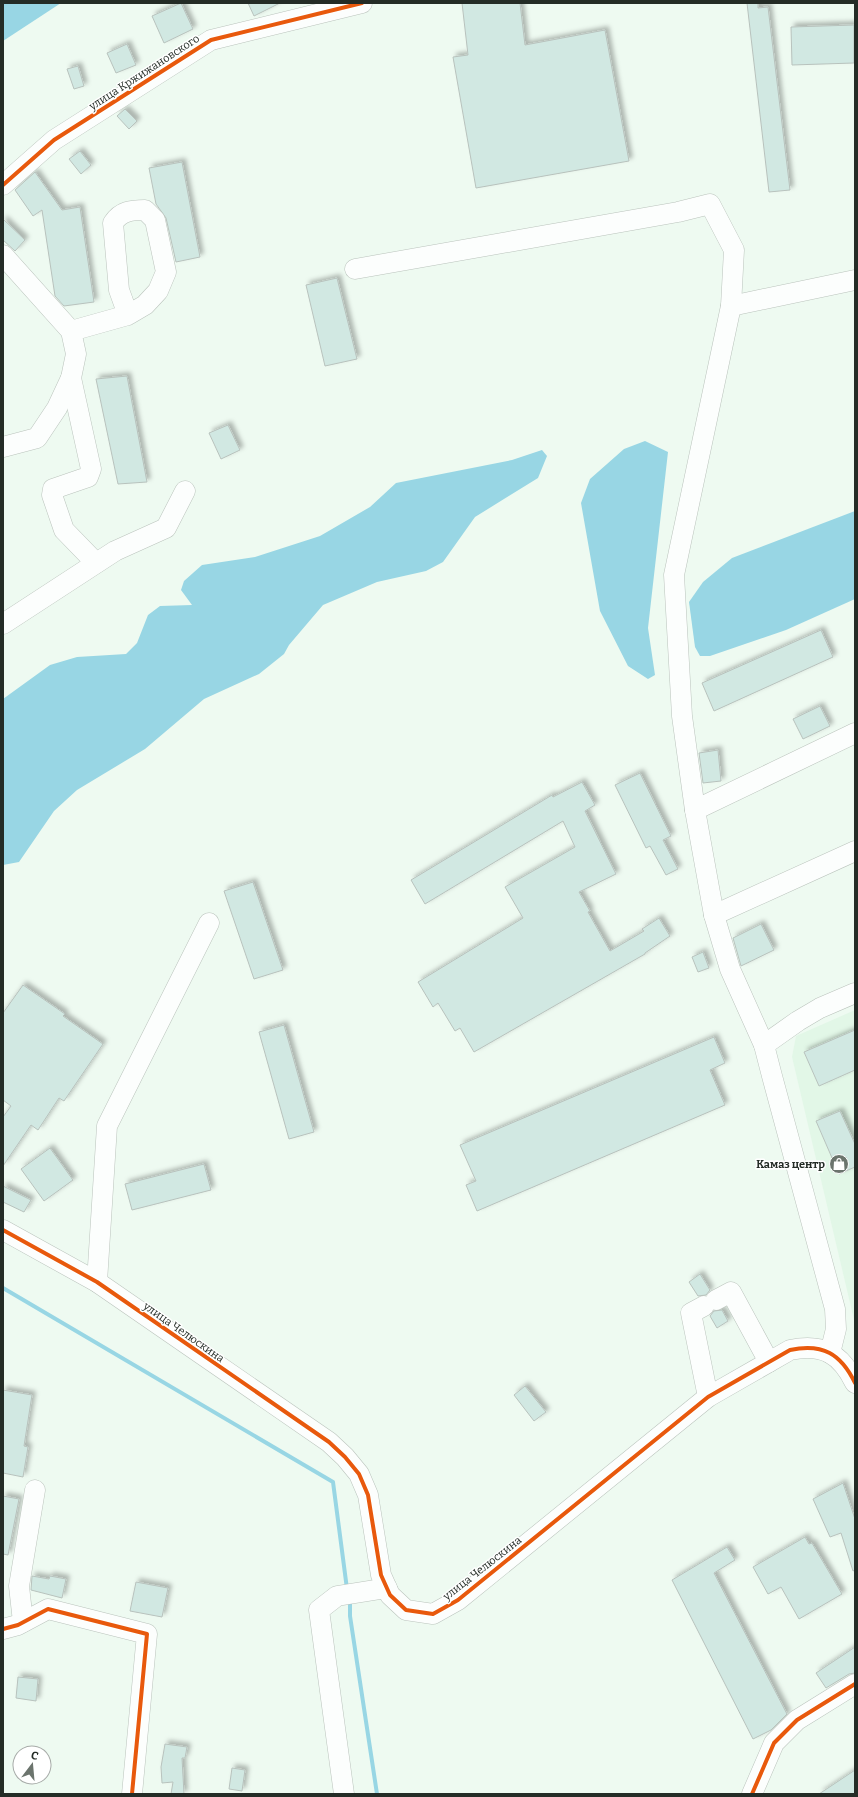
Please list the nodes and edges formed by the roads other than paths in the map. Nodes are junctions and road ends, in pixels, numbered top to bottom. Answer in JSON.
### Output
{"nodes":[{"id":1,"x":362,"y":3,"type":"edge"},
{"id":2,"x":3,"y":185,"type":"edge"},
{"id":3,"x":3,"y":256,"type":"edge"},
{"id":4,"x":355,"y":268,"type":"dead end"},
{"id":5,"x":855,"y":280,"type":"edge"},
{"id":6,"x":731,"y":306,"type":"junction"},
{"id":7,"x":128,"y":315,"type":"junction"},
{"id":8,"x":71,"y":332,"type":"junction"},
{"id":9,"x":71,"y":378,"type":"junction"},
{"id":10,"x":3,"y":446,"type":"edge"},
{"id":11,"x":185,"y":491,"type":"dead end"},
{"id":12,"x":96,"y":563,"type":"junction"},
{"id":13,"x":3,"y":624,"type":"edge"},
{"id":14,"x":855,"y":733,"type":"edge"},
{"id":15,"x":695,"y":810,"type":"junction"},
{"id":16,"x":855,"y":851,"type":"edge"},
{"id":17,"x":714,"y":916,"type":"junction"},
{"id":18,"x":209,"y":923,"type":"dead end"},
{"id":19,"x":855,"y":993,"type":"edge"},
{"id":20,"x":764,"y":1045,"type":"junction"},
{"id":21,"x":3,"y":1230,"type":"edge"},
{"id":22,"x":97,"y":1282,"type":"junction"},
{"id":23,"x":830,"y":1353,"type":"junction"},
{"id":24,"x":769,"y":1362,"type":"junction"},
{"id":25,"x":855,"y":1383,"type":"edge"},
{"id":26,"x":708,"y":1397,"type":"junction"},
{"id":27,"x":35,"y":1490,"type":"dead end"},
{"id":28,"x":386,"y":1588,"type":"junction"},
{"id":29,"x":23,"y":1622,"type":"junction"},
{"id":30,"x":3,"y":1629,"type":"edge"},
{"id":31,"x":855,"y":1684,"type":"edge"},
{"id":32,"x":132,"y":1794,"type":"edge"},
{"id":33,"x":344,"y":1794,"type":"edge"},
{"id":34,"x":752,"y":1794,"type":"edge"}],
"edges":[{"from":1,"to":2,"type":"street","name":"улица Кржижановского"},
{"from":3,"to":8,"type":"street"},
{"from":4,"to":6,"type":"street"},
{"from":5,"to":6,"type":"street"},
{"from":6,"to":15,"type":"street"},
{"from":7,"to":7,"type":"street"},
{"from":7,"to":8,"type":"street"},
{"from":8,"to":9,"type":"street"},
{"from":9,"to":10,"type":"street"},
{"from":9,"to":12,"type":"street"},
{"from":11,"to":12,"type":"street"},
{"from":12,"to":13,"type":"street"},
{"from":14,"to":15,"type":"street"},
{"from":15,"to":17,"type":"street"},
{"from":16,"to":17,"type":"street"},
{"from":17,"to":20,"type":"street"},
{"from":18,"to":22,"type":"street"},
{"from":19,"to":20,"type":"street"},
{"from":20,"to":23,"type":"street"},
{"from":21,"to":22,"type":"street","name":"улица Челюскина"},
{"from":22,"to":28,"type":"street","name":"улица Челюскина"},
{"from":23,"to":24,"type":"street","name":"улица Челюскина"},
{"from":23,"to":25,"type":"street","name":"улица Челюскина"},
{"from":24,"to":26,"type":"street","name":"улица Челюскина"},
{"from":24,"to":26,"type":"street"},
{"from":26,"to":28,"type":"street","name":"улица Челюскина"},
{"from":27,"to":29,"type":"street"},
{"from":28,"to":33,"type":"street"},
{"from":29,"to":30,"type":"street"},
{"from":29,"to":32,"type":"street"},
{"from":31,"to":34,"type":"street"}]}
